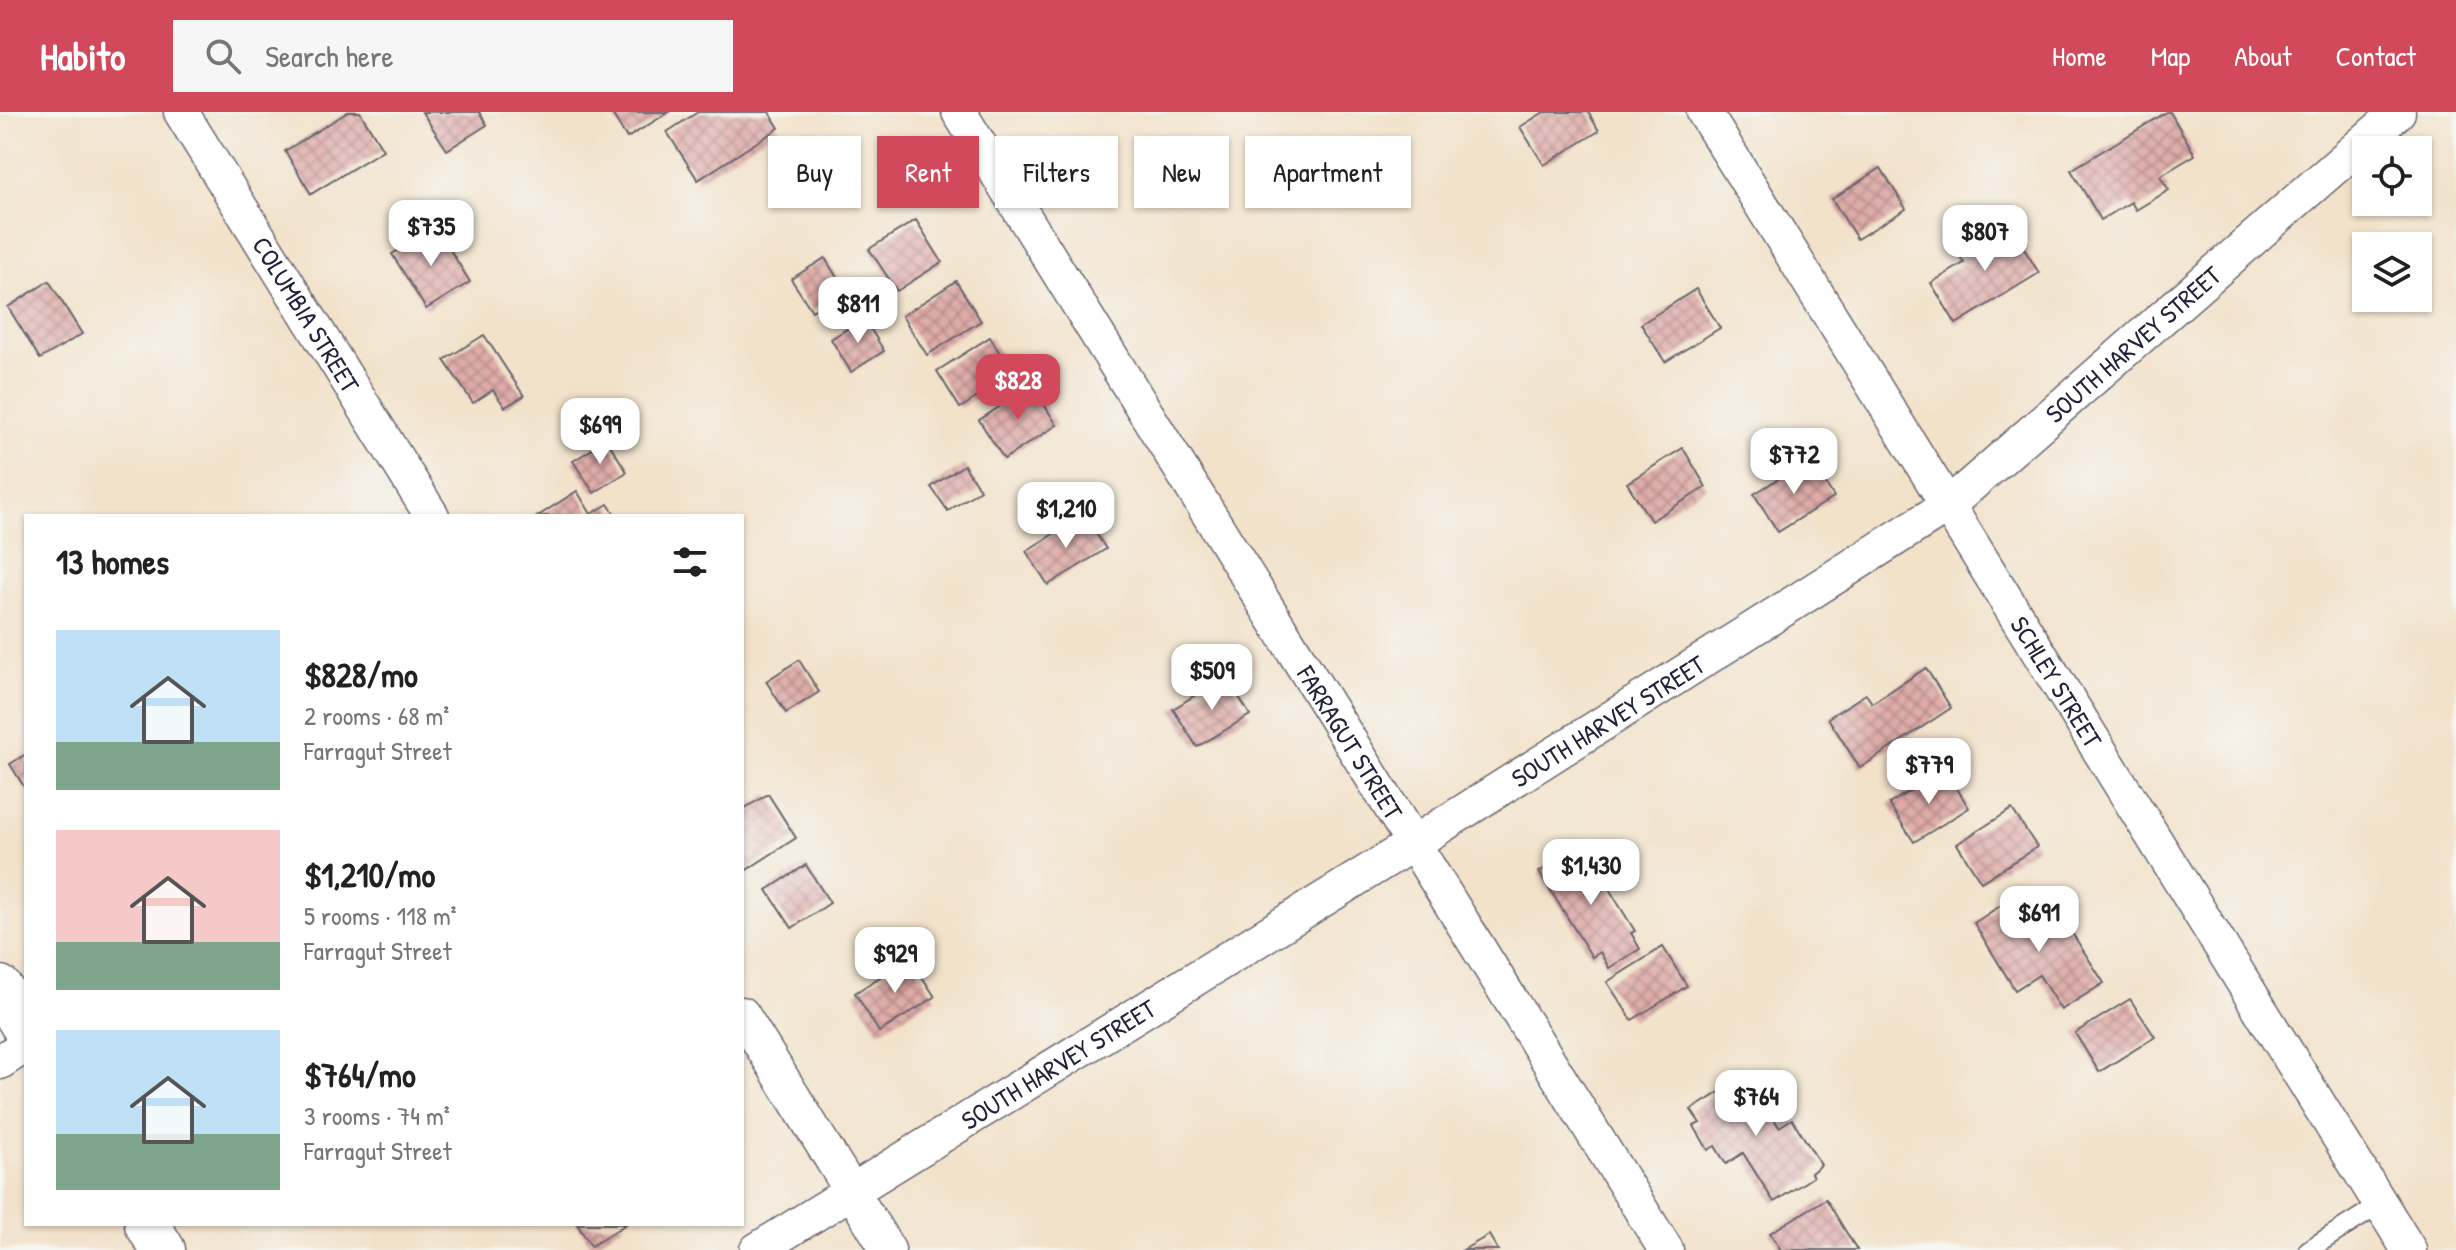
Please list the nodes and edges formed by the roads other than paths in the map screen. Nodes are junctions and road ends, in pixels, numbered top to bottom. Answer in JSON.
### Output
{"nodes":[{"id":1,"x":181,"y":112,"type":"edge"},
{"id":2,"x":959,"y":112,"type":"edge"},
{"id":3,"x":1704,"y":112,"type":"edge"},
{"id":4,"x":2398,"y":112,"type":"edge"},
{"id":5,"x":1947,"y":506,"type":"junction"},
{"id":6,"x":431,"y":514,"type":"edge"},
{"id":7,"x":1414,"y":843,"type":"junction"},
{"id":8,"x":0,"y":988,"type":"edge"},
{"id":9,"x":744,"y":1017,"type":"edge"},
{"id":10,"x":24,"y":1027,"type":"edge"},
{"id":11,"x":24,"y":1046,"type":"edge"},
{"id":12,"x":0,"y":1062,"type":"edge"},
{"id":13,"x":852,"y":1191,"type":"junction"},
{"id":14,"x":2381,"y":1204,"type":"junction"},
{"id":15,"x":148,"y":1226,"type":"edge"},
{"id":16,"x":163,"y":1250,"type":"edge"},
{"id":17,"x":757,"y":1250,"type":"edge"},
{"id":18,"x":888,"y":1250,"type":"edge"},
{"id":19,"x":1666,"y":1250,"type":"edge"},
{"id":20,"x":2308,"y":1250,"type":"edge"},
{"id":21,"x":2409,"y":1250,"type":"edge"}],
"edges":[{"from":1,"to":6,"type":"street","name":"COLUMBIA STREET"},
{"from":2,"to":7,"type":"street","name":"FARRAGUT STREET"},
{"from":3,"to":5,"type":"street","name":"SCHLEY STREET"},
{"from":4,"to":5,"type":"street","name":"SOUTH HARVEY STREET"},
{"from":5,"to":7,"type":"street","name":"SOUTH HARVEY STREET"},
{"from":5,"to":14,"type":"street","name":"SCHLEY STREET"},
{"from":7,"to":13,"type":"street","name":"SOUTH HARVEY STREET"},
{"from":7,"to":19,"type":"street","name":"FARRAGUT STREET"},
{"from":8,"to":10,"type":"street"},
{"from":9,"to":13,"type":"street"},
{"from":11,"to":12,"type":"street"},
{"from":13,"to":17,"type":"street","name":"SOUTH HARVEY STREET"},
{"from":13,"to":18,"type":"street"},
{"from":14,"to":20,"type":"lane"},
{"from":14,"to":21,"type":"street","name":"SCHLEY STREET"},
{"from":15,"to":16,"type":"street"}]}
